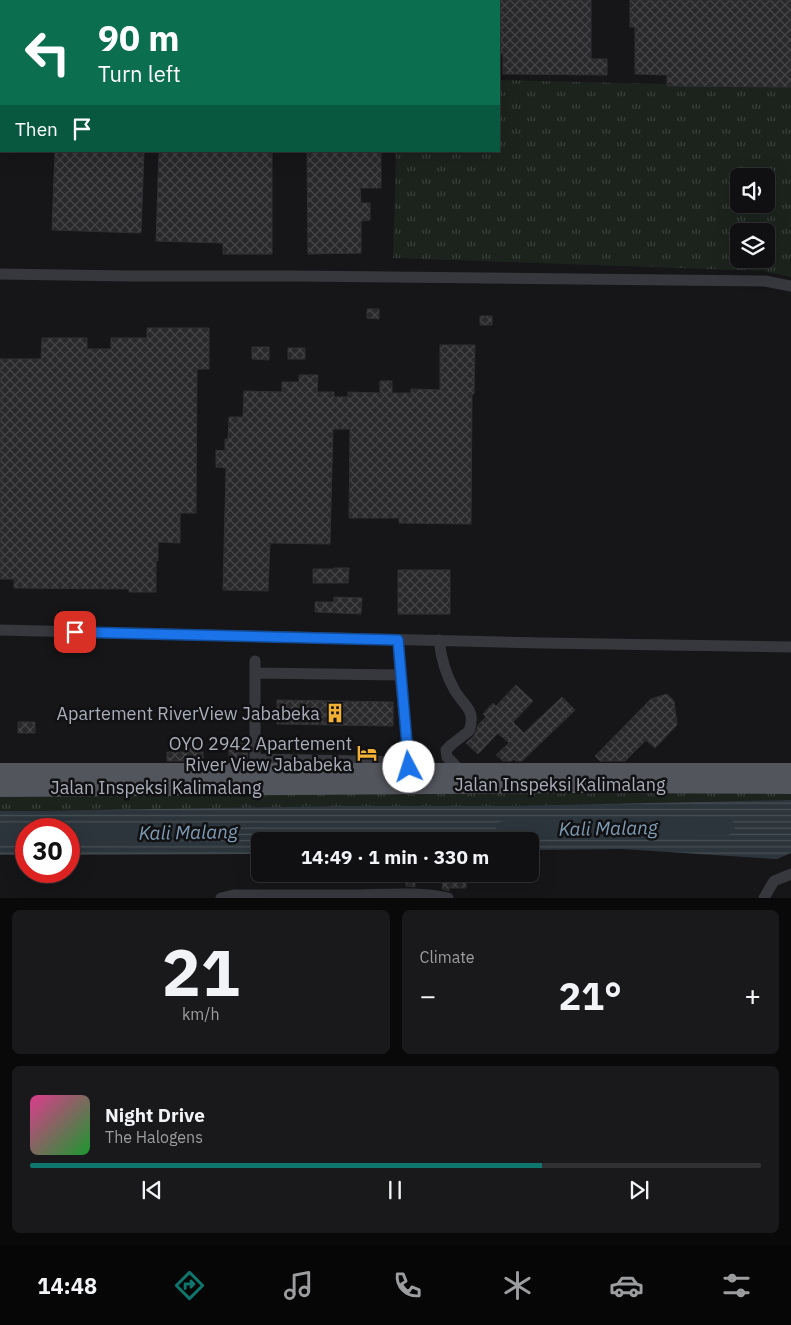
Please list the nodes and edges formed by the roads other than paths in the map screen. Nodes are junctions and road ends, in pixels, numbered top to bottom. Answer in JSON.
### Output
{"nodes":[{"id":1,"x":0,"y":274,"type":"edge"},
{"id":2,"x":791,"y":286,"type":"edge"},
{"id":3,"x":0,"y":630,"type":"edge"},
{"id":4,"x":398,"y":640,"type":"junction"},
{"id":5,"x":439,"y":640,"type":"junction"},
{"id":6,"x":791,"y":647,"type":"edge"},
{"id":7,"x":255,"y":661,"type":"dead end"},
{"id":8,"x":255,"y":674,"type":"junction"},
{"id":9,"x":400,"y":675,"type":"junction"},
{"id":10,"x":255,"y":766,"type":"junction"},
{"id":11,"x":410,"y":767,"type":"junction"},
{"id":12,"x":0,"y":772,"type":"edge"},
{"id":13,"x":454,"y":772,"type":"junction"},
{"id":14,"x":791,"y":772,"type":"edge"},
{"id":15,"x":791,"y":784,"type":"edge"},
{"id":16,"x":0,"y":788,"type":"edge"},
{"id":17,"x":791,"y":874,"type":"edge"},
{"id":18,"x":349,"y":896,"type":"edge"},
{"id":19,"x":221,"y":898,"type":"edge"},
{"id":20,"x":448,"y":898,"type":"edge"},
{"id":21,"x":764,"y":898,"type":"edge"}],
"edges":[{"from":1,"to":2,"type":"street"},
{"from":3,"to":4,"type":"street"},
{"from":4,"to":5,"type":"street"},
{"from":4,"to":9,"type":"street"},
{"from":5,"to":6,"type":"street"},
{"from":5,"to":13,"type":"street"},
{"from":7,"to":8,"type":"street"},
{"from":8,"to":9,"type":"street"},
{"from":8,"to":10,"type":"street"},
{"from":9,"to":11,"type":"street"},
{"from":10,"to":11,"type":"main road","name":"Jalan Inspeksi Kalimalang"},
{"from":10,"to":12,"type":"main road","name":"Jalan Inspeksi Kalimalang"},
{"from":11,"to":13,"type":"main road","name":"Jalan Inspeksi Kalimalang"},
{"from":13,"to":14,"type":"main road","name":"Jalan Inspeksi Kalimalang"},
{"from":15,"to":16,"type":"main road","name":"Jalan Inspeksi Kalimalang"},
{"from":17,"to":21,"type":"street"},
{"from":18,"to":19,"type":"street"},
{"from":18,"to":20,"type":"street"}]}
